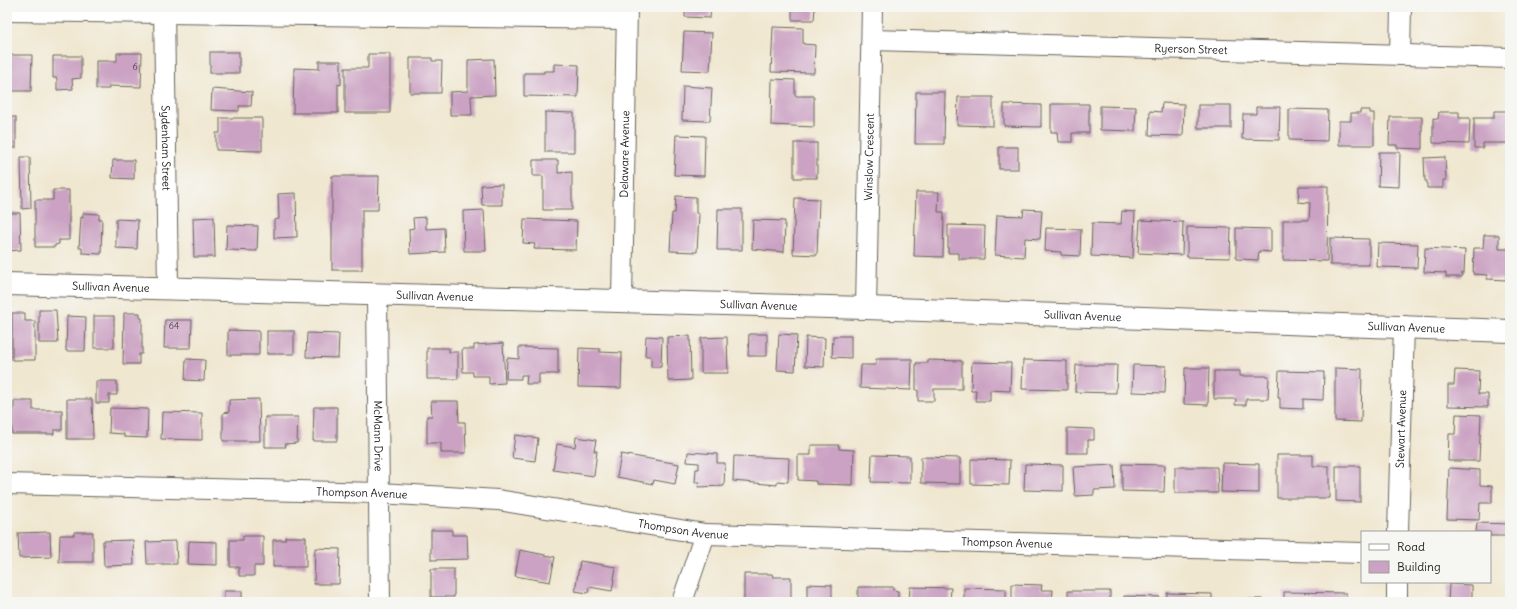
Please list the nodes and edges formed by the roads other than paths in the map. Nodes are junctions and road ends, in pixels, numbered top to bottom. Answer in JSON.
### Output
{"nodes":[{"id":1,"x":872,"y":7,"type":"edge"},
{"id":2,"x":1401,"y":7,"type":"edge"},
{"id":3,"x":164,"y":9,"type":"edge"},
{"id":4,"x":7,"y":11,"type":"edge"},
{"id":5,"x":627,"y":13,"type":"edge"},
{"id":6,"x":872,"y":40,"type":"junction"},
{"id":7,"x":1400,"y":55,"type":"junction"},
{"id":8,"x":1510,"y":58,"type":"edge"},
{"id":9,"x":7,"y":284,"type":"edge"},
{"id":10,"x":168,"y":288,"type":"junction"},
{"id":11,"x":377,"y":295,"type":"junction"},
{"id":12,"x":622,"y":301,"type":"junction"},
{"id":13,"x":866,"y":308,"type":"junction"},
{"id":14,"x":1404,"y":326,"type":"junction"},
{"id":15,"x":1510,"y":331,"type":"edge"},
{"id":16,"x":7,"y":484,"type":"edge"},
{"id":17,"x":379,"y":493,"type":"junction"},
{"id":18,"x":1398,"y":531,"type":"edge"},
{"id":19,"x":705,"y":534,"type":"junction"},
{"id":20,"x":1361,"y":553,"type":"edge"},
{"id":21,"x":1397,"y":583,"type":"edge"},
{"id":22,"x":380,"y":602,"type":"edge"},
{"id":23,"x":682,"y":602,"type":"edge"},
{"id":24,"x":1397,"y":602,"type":"edge"}],
"edges":[{"from":1,"to":6,"type":"street","name":"Winslow Crescent"},
{"from":2,"to":7,"type":"street"},
{"from":3,"to":4,"type":"street"},
{"from":3,"to":5,"type":"street"},
{"from":3,"to":10,"type":"street","name":"Sydenham Street"},
{"from":5,"to":12,"type":"street","name":"Delaware Avenue"},
{"from":6,"to":7,"type":"street","name":"Ryerson Street"},
{"from":6,"to":13,"type":"street","name":"Winslow Crescent"},
{"from":7,"to":8,"type":"street","name":"Ryerson Street"},
{"from":9,"to":10,"type":"street","name":"Sullivan Avenue"},
{"from":10,"to":11,"type":"street","name":"Sullivan Avenue"},
{"from":11,"to":12,"type":"street","name":"Sullivan Avenue"},
{"from":11,"to":17,"type":"street","name":"McMann Drive"},
{"from":12,"to":13,"type":"street","name":"Sullivan Avenue"},
{"from":13,"to":14,"type":"street","name":"Sullivan Avenue"},
{"from":14,"to":15,"type":"street","name":"Sullivan Avenue"},
{"from":14,"to":18,"type":"street","name":"Stewart Avenue"},
{"from":16,"to":17,"type":"street","name":"Thompson Avenue"},
{"from":17,"to":19,"type":"street","name":"Thompson Avenue"},
{"from":17,"to":22,"type":"street","name":"McMann Drive"},
{"from":19,"to":20,"type":"street","name":"Thompson Avenue"},
{"from":19,"to":23,"type":"street"},
{"from":21,"to":24,"type":"street"}]}
